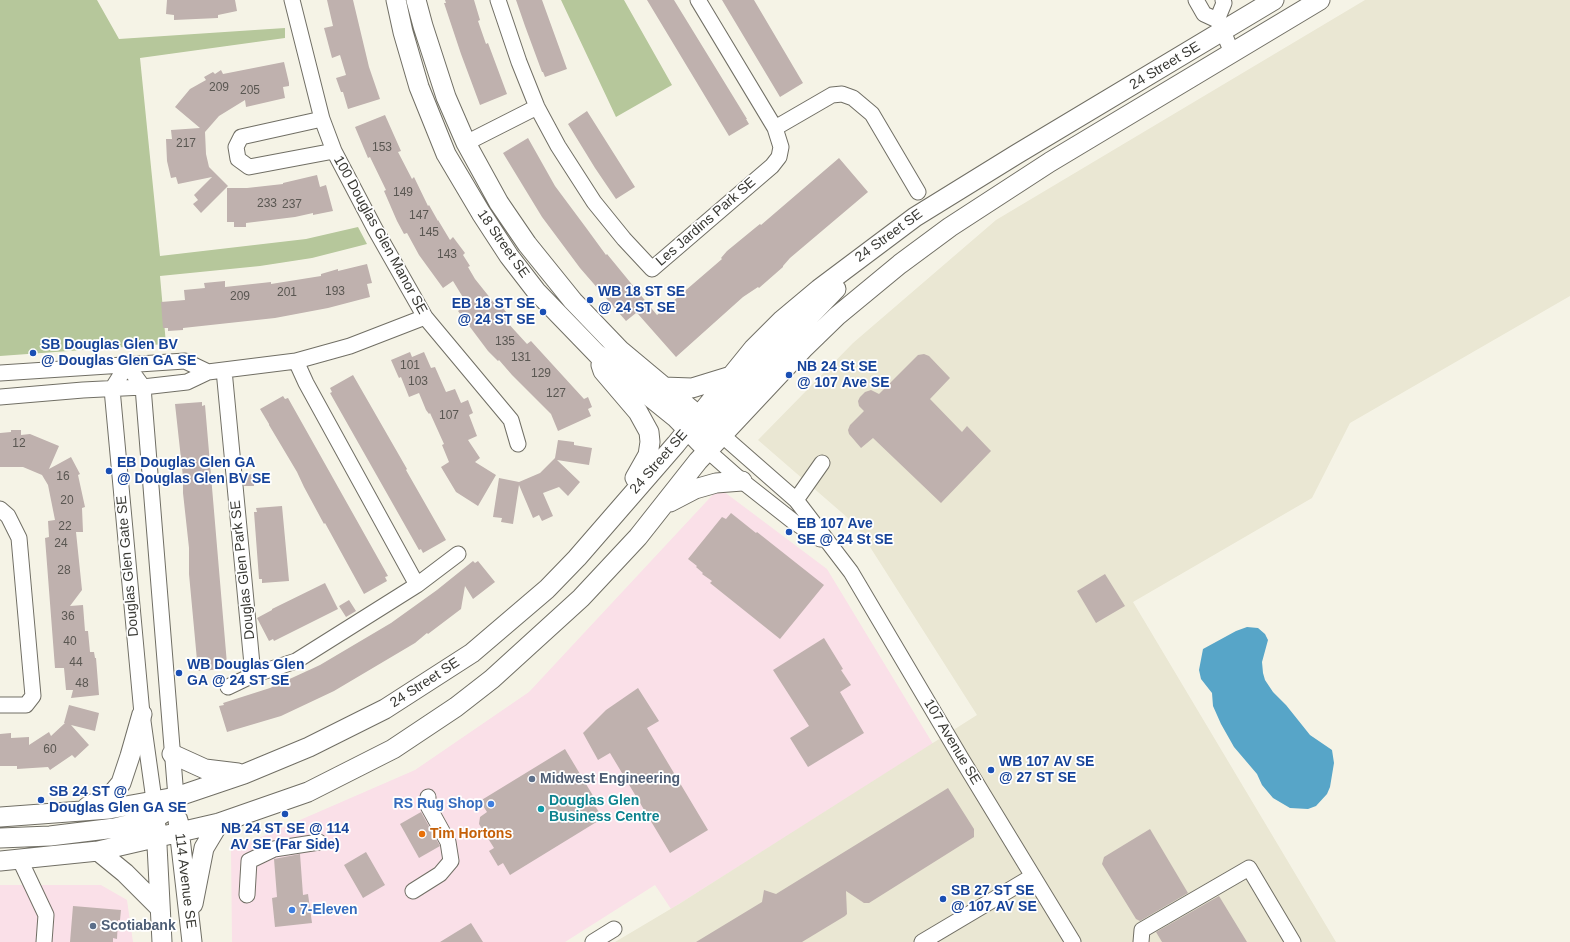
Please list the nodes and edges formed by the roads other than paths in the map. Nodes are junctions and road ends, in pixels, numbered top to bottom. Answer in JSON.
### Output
{"nodes":[{"id":1,"x":292,"y":0,"type":"edge"},
{"id":2,"x":396,"y":0,"type":"edge"},
{"id":3,"x":416,"y":0,"type":"edge"},
{"id":4,"x":498,"y":0,"type":"edge"},
{"id":5,"x":698,"y":0,"type":"edge"},
{"id":6,"x":1196,"y":0,"type":"edge"},
{"id":7,"x":1223,"y":0,"type":"edge"},
{"id":8,"x":1274,"y":0,"type":"edge"},
{"id":9,"x":1320,"y":0,"type":"edge"},
{"id":10,"x":1220,"y":25,"type":"junction"},
{"id":11,"x":1232,"y":53,"type":"junction"},
{"id":12,"x":537,"y":107,"type":"junction"},
{"id":13,"x":322,"y":119,"type":"junction"},
{"id":14,"x":775,"y":128,"type":"junction"},
{"id":15,"x":466,"y":143,"type":"junction"},
{"id":16,"x":334,"y":151,"type":"junction"},
{"id":17,"x":918,"y":192,"type":"dead end"},
{"id":18,"x":856,"y":260,"type":"junction"},
{"id":19,"x":425,"y":317,"type":"junction"},
{"id":20,"x":597,"y":354,"type":"junction"},
{"id":21,"x":296,"y":361,"type":"junction"},
{"id":22,"x":127,"y":365,"type":"junction"},
{"id":23,"x":224,"y":370,"type":"junction"},
{"id":24,"x":208,"y":372,"type":"junction"},
{"id":25,"x":0,"y":373,"type":"edge"},
{"id":26,"x":731,"y":376,"type":"junction"},
{"id":27,"x":143,"y":387,"type":"junction"},
{"id":28,"x":663,"y":387,"type":"junction"},
{"id":29,"x":112,"y":389,"type":"junction"},
{"id":30,"x":0,"y":397,"type":"edge"},
{"id":31,"x":705,"y":427,"type":"junction"},
{"id":32,"x":518,"y":444,"type":"dead end"},
{"id":33,"x":708,"y":451,"type":"junction"},
{"id":34,"x":822,"y":463,"type":"dead end"},
{"id":35,"x":742,"y":481,"type":"junction"},
{"id":36,"x":796,"y":500,"type":"junction"},
{"id":37,"x":663,"y":505,"type":"junction"},
{"id":38,"x":0,"y":509,"type":"edge"},
{"id":39,"x":610,"y":520,"type":"junction"},
{"id":40,"x":828,"y":544,"type":"junction"},
{"id":41,"x":458,"y":554,"type":"dead end"},
{"id":42,"x":417,"y":586,"type":"junction"},
{"id":43,"x":253,"y":675,"type":"junction"},
{"id":44,"x":228,"y":687,"type":"dead end"},
{"id":45,"x":0,"y":705,"type":"edge"},
{"id":46,"x":142,"y":714,"type":"junction"},
{"id":47,"x":172,"y":754,"type":"junction"},
{"id":48,"x":244,"y":774,"type":"junction"},
{"id":49,"x":176,"y":796,"type":"junction"},
{"id":50,"x":428,"y":797,"type":"dead end"},
{"id":51,"x":155,"y":809,"type":"junction"},
{"id":52,"x":81,"y":810,"type":"junction"},
{"id":53,"x":0,"y":817,"type":"edge"},
{"id":54,"x":219,"y":823,"type":"junction"},
{"id":55,"x":179,"y":833,"type":"junction"},
{"id":56,"x":0,"y":838,"type":"edge"},
{"id":57,"x":157,"y":838,"type":"junction"},
{"id":58,"x":319,"y":842,"type":"dead end"},
{"id":59,"x":98,"y":851,"type":"junction"},
{"id":60,"x":20,"y":860,"type":"junction"},
{"id":61,"x":0,"y":861,"type":"edge"},
{"id":62,"x":1033,"y":876,"type":"junction"},
{"id":63,"x":413,"y":891,"type":"dead end"},
{"id":64,"x":247,"y":895,"type":"dead end"},
{"id":65,"x":160,"y":908,"type":"junction"},
{"id":66,"x":190,"y":920,"type":"junction"},
{"id":67,"x":614,"y":929,"type":"dead end"},
{"id":68,"x":44,"y":942,"type":"edge"},
{"id":69,"x":162,"y":942,"type":"edge"},
{"id":70,"x":192,"y":942,"type":"edge"},
{"id":71,"x":593,"y":942,"type":"edge"},
{"id":72,"x":922,"y":942,"type":"edge"},
{"id":73,"x":1073,"y":942,"type":"edge"},
{"id":74,"x":1141,"y":942,"type":"edge"},
{"id":75,"x":1293,"y":942,"type":"edge"}],
"edges":[{"from":1,"to":13,"type":"street","name":"100 Douglas Glen Manor SE"},
{"from":2,"to":20,"type":"main road","name":"18 Street SE"},
{"from":3,"to":15,"type":"main road","name":"18 Street SE"},
{"from":4,"to":12,"type":"street","name":"Les Jardins Park SE"},
{"from":5,"to":14,"type":"street","name":"Les Jardins Park SE"},
{"from":6,"to":10,"type":"street"},
{"from":7,"to":10,"type":"street"},
{"from":8,"to":10,"type":"main road","name":"24 Street SE"},
{"from":9,"to":11,"type":"main road","name":"24 Street SE"},
{"from":10,"to":11,"type":"street"},
{"from":10,"to":18,"type":"main road","name":"24 Street SE"},
{"from":11,"to":31,"type":"main road","name":"24 Street SE"},
{"from":12,"to":14,"type":"street","name":"Les Jardins Park SE"},
{"from":12,"to":15,"type":"street"},
{"from":13,"to":16,"type":"street","name":"100 Douglas Glen Manor SE"},
{"from":13,"to":16,"type":"street"},
{"from":14,"to":17,"type":"street"},
{"from":15,"to":28,"type":"main road","name":"18 Street SE"},
{"from":16,"to":19,"type":"street","name":"100 Douglas Glen Manor SE"},
{"from":18,"to":26,"type":"main road","name":"24 Street SE"},
{"from":18,"to":31,"type":"main road"},
{"from":19,"to":21,"type":"street"},
{"from":19,"to":32,"type":"street","name":"100 Douglas Glen Manor SE"},
{"from":20,"to":31,"type":"main road","name":"18 Street SE"},
{"from":20,"to":39,"type":"main road"},
{"from":21,"to":23,"type":"street"},
{"from":21,"to":42,"type":"street"},
{"from":22,"to":24,"type":"street"},
{"from":22,"to":25,"type":"street"},
{"from":22,"to":27,"type":"street"},
{"from":22,"to":29,"type":"street"},
{"from":23,"to":24,"type":"street"},
{"from":23,"to":43,"type":"street","name":"Douglas Glen Park SE"},
{"from":24,"to":27,"type":"street"},
{"from":26,"to":28,"type":"main road"},
{"from":26,"to":31,"type":"main road","name":"24 Street SE"},
{"from":27,"to":29,"type":"street"},
{"from":27,"to":47,"type":"street","name":"Douglas Glen Gate SE"},
{"from":28,"to":31,"type":"main road","name":"18 Street SE"},
{"from":29,"to":30,"type":"street"},
{"from":29,"to":46,"type":"street","name":"Douglas Glen Gate SE"},
{"from":31,"to":33,"type":"main road","name":"24 Street SE"},
{"from":31,"to":33,"type":"main road","name":"18 Street SE"},
{"from":31,"to":36,"type":"street","name":"107 Avenue SE"},
{"from":31,"to":39,"type":"main road","name":"24 Street SE"},
{"from":33,"to":35,"type":"street","name":"107 Avenue SE"},
{"from":33,"to":37,"type":"main road","name":"24 Street SE"},
{"from":34,"to":36,"type":"street"},
{"from":35,"to":37,"type":"main road"},
{"from":35,"to":40,"type":"street","name":"107 Avenue SE"},
{"from":36,"to":40,"type":"street","name":"107 Avenue SE"},
{"from":37,"to":54,"type":"main road","name":"24 Street SE"},
{"from":38,"to":45,"type":"street"},
{"from":39,"to":48,"type":"main road","name":"24 Street SE"},
{"from":40,"to":62,"type":"street","name":"107 Avenue SE"},
{"from":41,"to":42,"type":"street"},
{"from":42,"to":43,"type":"street"},
{"from":43,"to":44,"type":"street"},
{"from":46,"to":51,"type":"street","name":"Douglas Glen Gate SE"},
{"from":46,"to":52,"type":"main road"},
{"from":47,"to":48,"type":"main road"},
{"from":47,"to":49,"type":"street","name":"Douglas Glen Gate SE"},
{"from":48,"to":49,"type":"main road","name":"24 Street SE"},
{"from":49,"to":51,"type":"main road","name":"24 Street SE"},
{"from":49,"to":55,"type":"main road","name":"114 Avenue SE"},
{"from":50,"to":63,"type":"street"},
{"from":51,"to":52,"type":"main road","name":"24 Street SE"},
{"from":51,"to":56,"type":"main road"},
{"from":51,"to":57,"type":"main road","name":"114 Avenue SE"},
{"from":52,"to":53,"type":"main road","name":"24 Street SE"},
{"from":54,"to":55,"type":"main road","name":"24 Street SE"},
{"from":54,"to":66,"type":"main road"},
{"from":55,"to":57,"type":"main road","name":"24 Street SE"},
{"from":55,"to":66,"type":"main road","name":"114 Avenue SE"},
{"from":57,"to":59,"type":"main road","name":"24 Street SE"},
{"from":57,"to":65,"type":"main road","name":"114 Avenue SE"},
{"from":58,"to":64,"type":"street"},
{"from":59,"to":60,"type":"main road","name":"24 Street SE"},
{"from":59,"to":65,"type":"main road"},
{"from":60,"to":61,"type":"main road"},
{"from":60,"to":68,"type":"street"},
{"from":62,"to":72,"type":"street"},
{"from":62,"to":73,"type":"street","name":"107 Avenue SE"},
{"from":65,"to":69,"type":"main road","name":"114 Avenue SE"},
{"from":66,"to":70,"type":"main road","name":"114 Avenue SE"},
{"from":67,"to":71,"type":"street"},
{"from":74,"to":75,"type":"street"}]}
